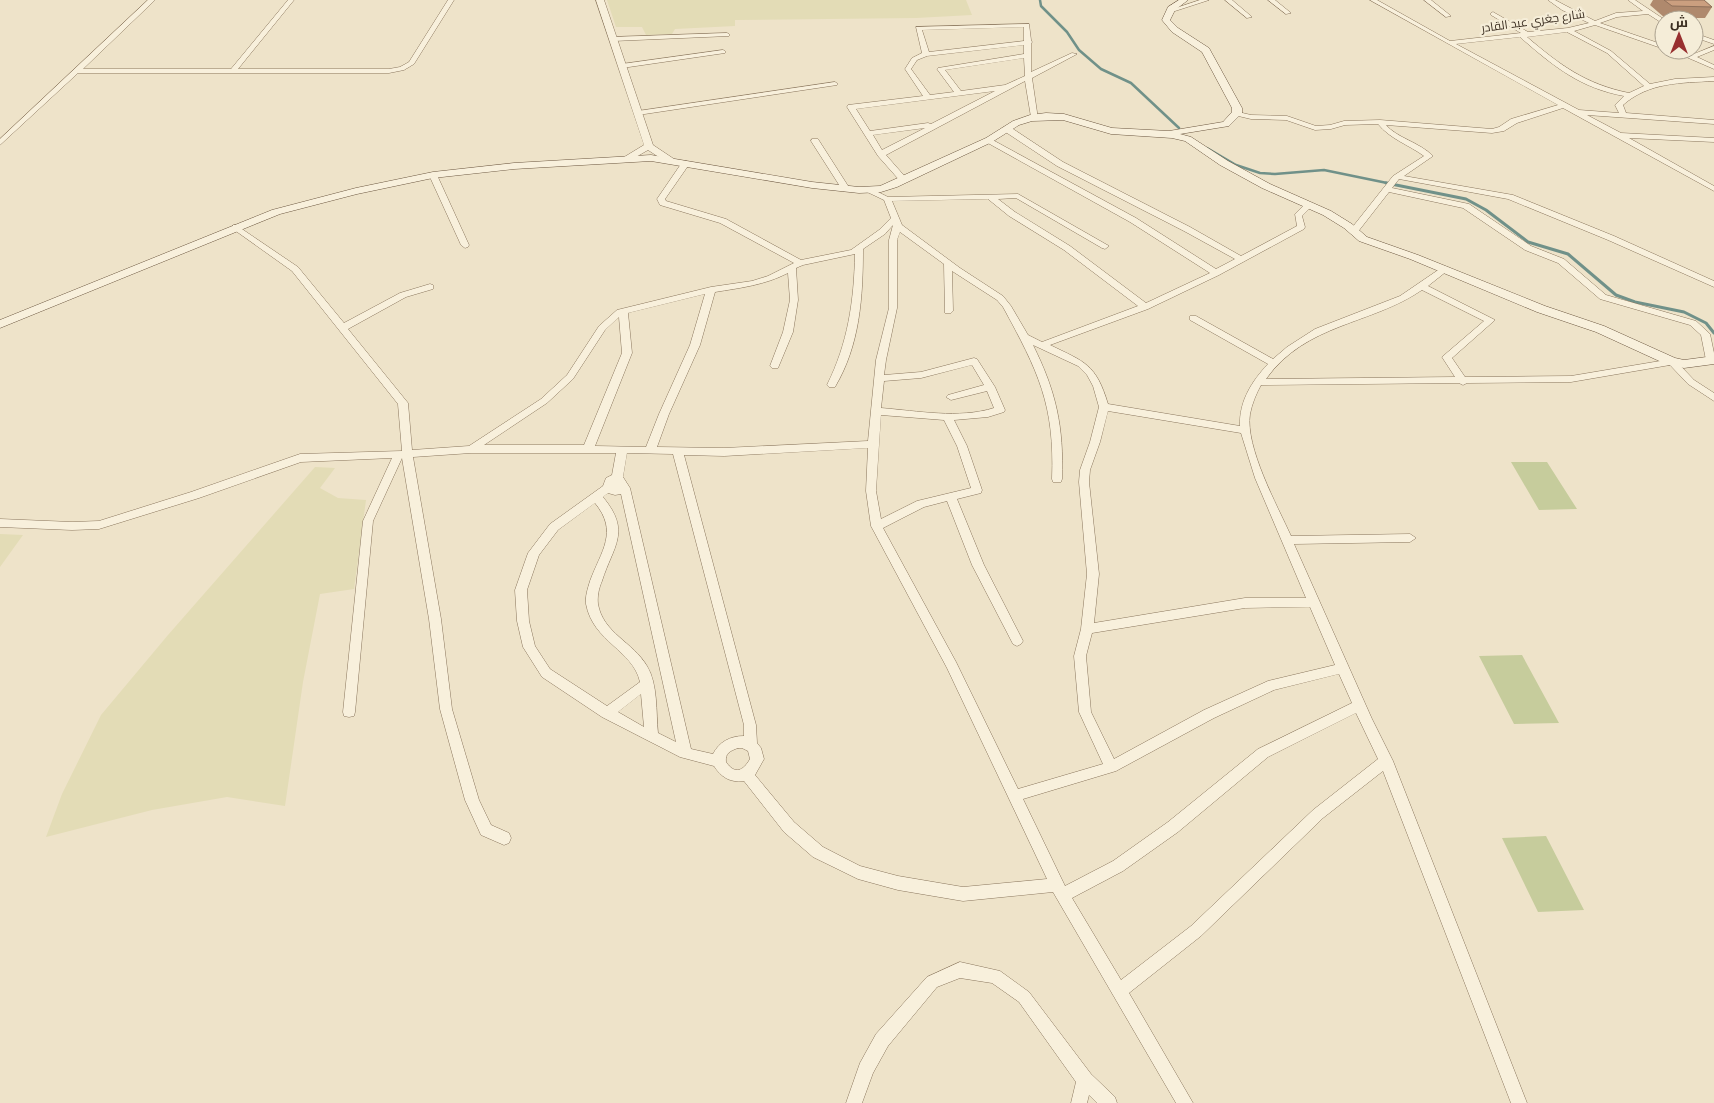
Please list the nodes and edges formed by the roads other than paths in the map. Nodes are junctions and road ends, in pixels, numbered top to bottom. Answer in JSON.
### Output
{"nodes":[{"id":1,"x":152,"y":0,"type":"edge"},
{"id":2,"x":291,"y":0,"type":"edge"},
{"id":3,"x":451,"y":0,"type":"edge"},
{"id":4,"x":600,"y":0,"type":"edge"},
{"id":5,"x":1184,"y":0,"type":"edge"},
{"id":6,"x":1206,"y":0,"type":"edge"},
{"id":7,"x":1228,"y":0,"type":"edge"},
{"id":8,"x":1271,"y":0,"type":"edge"},
{"id":9,"x":1373,"y":0,"type":"edge"},
{"id":10,"x":1428,"y":0,"type":"edge"},
{"id":11,"x":1551,"y":0,"type":"edge"},
{"id":12,"x":1631,"y":0,"type":"edge"},
{"id":13,"x":1209,"y":8,"type":"dead end"},
{"id":14,"x":1170,"y":11,"type":"junction"},
{"id":15,"x":1648,"y":12,"type":"junction"},
{"id":16,"x":1288,"y":13,"type":"dead end"},
{"id":17,"x":1493,"y":14,"type":"dead end"},
{"id":18,"x":1448,"y":16,"type":"dead end"},
{"id":19,"x":1654,"y":16,"type":"edge"},
{"id":20,"x":1249,"y":17,"type":"dead end"},
{"id":21,"x":1593,"y":24,"type":"junction"},
{"id":22,"x":1568,"y":30,"type":"junction"},
{"id":23,"x":727,"y":35,"type":"dead end"},
{"id":24,"x":1525,"y":36,"type":"junction"},
{"id":25,"x":970,"y":38,"type":"junction"},
{"id":26,"x":613,"y":39,"type":"junction"},
{"id":27,"x":1029,"y":42,"type":"junction"},
{"id":28,"x":1449,"y":43,"type":"junction"},
{"id":29,"x":1654,"y":44,"type":"edge"},
{"id":30,"x":723,"y":52,"type":"dead end"},
{"id":31,"x":926,"y":54,"type":"junction"},
{"id":32,"x":1074,"y":54,"type":"dead end"},
{"id":33,"x":1027,"y":56,"type":"junction"},
{"id":34,"x":1699,"y":60,"type":"edge"},
{"id":35,"x":622,"y":66,"type":"junction"},
{"id":36,"x":78,"y":71,"type":"junction"},
{"id":37,"x":233,"y":71,"type":"junction"},
{"id":38,"x":1713,"y":73,"type":"edge"},
{"id":39,"x":1028,"y":77,"type":"junction"},
{"id":40,"x":834,"y":84,"type":"dead end"},
{"id":41,"x":1647,"y":85,"type":"junction"},
{"id":42,"x":1007,"y":86,"type":"junction"},
{"id":43,"x":958,"y":92,"type":"junction"},
{"id":44,"x":1628,"y":95,"type":"junction"},
{"id":45,"x":927,"y":96,"type":"junction"},
{"id":46,"x":1565,"y":105,"type":"junction"},
{"id":47,"x":1577,"y":111,"type":"junction"},
{"id":48,"x":638,"y":113,"type":"junction"},
{"id":49,"x":1238,"y":113,"type":"junction"},
{"id":50,"x":1623,"y":114,"type":"junction"},
{"id":51,"x":1035,"y":117,"type":"junction"},
{"id":52,"x":1714,"y":121,"type":"edge"},
{"id":53,"x":1380,"y":122,"type":"junction"},
{"id":54,"x":935,"y":124,"type":"junction"},
{"id":55,"x":1007,"y":129,"type":"junction"},
{"id":56,"x":1163,"y":133,"type":"junction"},
{"id":57,"x":868,"y":134,"type":"junction"},
{"id":58,"x":1618,"y":134,"type":"junction"},
{"id":59,"x":989,"y":140,"type":"junction"},
{"id":60,"x":1714,"y":140,"type":"edge"},
{"id":61,"x":815,"y":141,"type":"dead end"},
{"id":62,"x":0,"y":143,"type":"edge"},
{"id":63,"x":649,"y":146,"type":"junction"},
{"id":64,"x":881,"y":154,"type":"junction"},
{"id":65,"x":626,"y":159,"type":"junction"},
{"id":66,"x":671,"y":161,"type":"junction"},
{"id":67,"x":686,"y":163,"type":"junction"},
{"id":68,"x":433,"y":175,"type":"junction"},
{"id":69,"x":904,"y":180,"type":"junction"},
{"id":70,"x":1392,"y":183,"type":"junction"},
{"id":71,"x":846,"y":188,"type":"junction"},
{"id":72,"x":868,"y":189,"type":"junction"},
{"id":73,"x":1714,"y":189,"type":"edge"},
{"id":74,"x":990,"y":197,"type":"junction"},
{"id":75,"x":888,"y":199,"type":"junction"},
{"id":76,"x":1309,"y":205,"type":"junction"},
{"id":77,"x":897,"y":222,"type":"junction"},
{"id":78,"x":236,"y":227,"type":"junction"},
{"id":79,"x":1354,"y":231,"type":"junction"},
{"id":80,"x":465,"y":245,"type":"dead end"},
{"id":81,"x":1105,"y":246,"type":"dead end"},
{"id":82,"x":859,"y":248,"type":"junction"},
{"id":83,"x":1241,"y":260,"type":"junction"},
{"id":84,"x":948,"y":263,"type":"junction"},
{"id":85,"x":796,"y":265,"type":"junction"},
{"id":86,"x":1444,"y":270,"type":"junction"},
{"id":87,"x":1216,"y":273,"type":"junction"},
{"id":88,"x":1714,"y":284,"type":"edge"},
{"id":89,"x":1422,"y":286,"type":"junction"},
{"id":90,"x":430,"y":287,"type":"dead end"},
{"id":91,"x":711,"y":290,"type":"junction"},
{"id":92,"x":1145,"y":307,"type":"junction"},
{"id":93,"x":623,"y":311,"type":"junction"},
{"id":94,"x":948,"y":311,"type":"dead end"},
{"id":95,"x":1193,"y":318,"type":"dead end"},
{"id":96,"x":0,"y":324,"type":"edge"},
{"id":97,"x":342,"y":328,"type":"junction"},
{"id":98,"x":1024,"y":337,"type":"junction"},
{"id":99,"x":1042,"y":345,"type":"junction"},
{"id":100,"x":1712,"y":360,"type":"edge"},
{"id":101,"x":1672,"y":362,"type":"junction"},
{"id":102,"x":1273,"y":363,"type":"junction"},
{"id":103,"x":774,"y":366,"type":"dead end"},
{"id":104,"x":880,"y":378,"type":"junction"},
{"id":105,"x":1257,"y":382,"type":"junction"},
{"id":106,"x":1464,"y":382,"type":"junction"},
{"id":107,"x":832,"y":385,"type":"dead end"},
{"id":108,"x":990,"y":387,"type":"junction"},
{"id":109,"x":951,"y":396,"type":"dead end"},
{"id":110,"x":1714,"y":398,"type":"edge"},
{"id":111,"x":1104,"y":407,"type":"junction"},
{"id":112,"x":878,"y":411,"type":"junction"},
{"id":113,"x":947,"y":416,"type":"junction"},
{"id":114,"x":1246,"y":430,"type":"junction"},
{"id":115,"x":873,"y":444,"type":"junction"},
{"id":116,"x":472,"y":449,"type":"junction"},
{"id":117,"x":588,"y":449,"type":"junction"},
{"id":118,"x":622,"y":451,"type":"junction"},
{"id":119,"x":650,"y":451,"type":"junction"},
{"id":120,"x":678,"y":452,"type":"junction"},
{"id":121,"x":403,"y":454,"type":"junction"},
{"id":122,"x":1057,"y":479,"type":"dead end"},
{"id":123,"x":616,"y":484,"type":"junction"},
{"id":124,"x":950,"y":496,"type":"junction"},
{"id":125,"x":596,"y":497,"type":"junction"},
{"id":126,"x":0,"y":523,"type":"edge"},
{"id":127,"x":877,"y":526,"type":"junction"},
{"id":128,"x":1410,"y":538,"type":"dead end"},
{"id":129,"x":1288,"y":540,"type":"junction"},
{"id":130,"x":1315,"y":602,"type":"junction"},
{"id":131,"x":1087,"y":629,"type":"junction"},
{"id":132,"x":1018,"y":641,"type":"dead end"},
{"id":133,"x":1344,"y":668,"type":"junction"},
{"id":134,"x":646,"y":684,"type":"junction"},
{"id":135,"x":1359,"y":704,"type":"junction"},
{"id":136,"x":349,"y":712,"type":"dead end"},
{"id":137,"x":607,"y":713,"type":"junction"},
{"id":138,"x":652,"y":736,"type":"junction"},
{"id":139,"x":750,"y":744,"type":"junction"},
{"id":140,"x":685,"y":753,"type":"junction"},
{"id":141,"x":718,"y":761,"type":"junction"},
{"id":142,"x":1386,"y":761,"type":"junction"},
{"id":143,"x":1111,"y":767,"type":"junction"},
{"id":144,"x":746,"y":774,"type":"junction"},
{"id":145,"x":1014,"y":796,"type":"junction"},
{"id":146,"x":504,"y":838,"type":"dead end"},
{"id":147,"x":1060,"y":890,"type":"junction"},
{"id":148,"x":1119,"y":991,"type":"junction"},
{"id":149,"x":1085,"y":1080,"type":"junction"},
{"id":150,"x":854,"y":1103,"type":"edge"},
{"id":151,"x":1079,"y":1103,"type":"edge"},
{"id":152,"x":1109,"y":1103,"type":"edge"},
{"id":153,"x":1185,"y":1103,"type":"edge"},
{"id":154,"x":1519,"y":1103,"type":"edge"}],
"edges":[{"from":1,"to":36,"type":"street"},
{"from":2,"to":37,"type":"street"},
{"from":3,"to":37,"type":"street"},
{"from":4,"to":26,"type":"street"},
{"from":5,"to":14,"type":"main road"},
{"from":6,"to":13,"type":"street"},
{"from":6,"to":14,"type":"street"},
{"from":7,"to":20,"type":"street"},
{"from":8,"to":16,"type":"street"},
{"from":9,"to":28,"type":"street"},
{"from":10,"to":18,"type":"street"},
{"from":11,"to":21,"type":"street"},
{"from":12,"to":15,"type":"street"},
{"from":14,"to":49,"type":"main road"},
{"from":15,"to":19,"type":"street"},
{"from":15,"to":21,"type":"street","name":"شارع جغري عبد القادر"},
{"from":17,"to":24,"type":"street"},
{"from":21,"to":22,"type":"street","name":"شارع جغري عبد القادر"},
{"from":21,"to":29,"type":"street"},
{"from":22,"to":24,"type":"street","name":"شارع جغري عبد القادر"},
{"from":22,"to":41,"type":"street"},
{"from":23,"to":26,"type":"street"},
{"from":24,"to":28,"type":"street","name":"شارع جغري عبد القادر"},
{"from":24,"to":44,"type":"street"},
{"from":25,"to":27,"type":"street"},
{"from":25,"to":27,"type":"street"},
{"from":25,"to":31,"type":"street"},
{"from":25,"to":31,"type":"street"},
{"from":26,"to":35,"type":"street"},
{"from":27,"to":33,"type":"street"},
{"from":28,"to":46,"type":"street"},
{"from":30,"to":35,"type":"street"},
{"from":31,"to":45,"type":"street"},
{"from":32,"to":39,"type":"street"},
{"from":33,"to":39,"type":"street"},
{"from":33,"to":43,"type":"street"},
{"from":34,"to":38,"type":"street"},
{"from":35,"to":48,"type":"street"},
{"from":36,"to":37,"type":"street"},
{"from":36,"to":62,"type":"street"},
{"from":38,"to":41,"type":"street"},
{"from":39,"to":42,"type":"street"},
{"from":39,"to":51,"type":"street"},
{"from":40,"to":48,"type":"street"},
{"from":41,"to":44,"type":"street"},
{"from":42,"to":43,"type":"street"},
{"from":42,"to":54,"type":"street"},
{"from":43,"to":45,"type":"street"},
{"from":44,"to":50,"type":"street"},
{"from":45,"to":57,"type":"street"},
{"from":46,"to":47,"type":"street"},
{"from":46,"to":53,"type":"street"},
{"from":47,"to":50,"type":"street"},
{"from":47,"to":58,"type":"street"},
{"from":48,"to":63,"type":"street"},
{"from":49,"to":53,"type":"street"},
{"from":49,"to":56,"type":"main road"},
{"from":50,"to":52,"type":"street"},
{"from":51,"to":55,"type":"main road"},
{"from":51,"to":56,"type":"main road"},
{"from":53,"to":70,"type":"street"},
{"from":54,"to":57,"type":"street"},
{"from":54,"to":64,"type":"street"},
{"from":55,"to":59,"type":"main road"},
{"from":55,"to":83,"type":"street"},
{"from":56,"to":76,"type":"main road"},
{"from":57,"to":64,"type":"street"},
{"from":58,"to":60,"type":"street"},
{"from":58,"to":73,"type":"street"},
{"from":59,"to":69,"type":"main road"},
{"from":59,"to":87,"type":"street"},
{"from":61,"to":71,"type":"street"},
{"from":63,"to":65,"type":"street"},
{"from":63,"to":66,"type":"street"},
{"from":64,"to":69,"type":"street"},
{"from":65,"to":66,"type":"main road"},
{"from":65,"to":68,"type":"main road"},
{"from":66,"to":67,"type":"main road"},
{"from":67,"to":71,"type":"main road"},
{"from":67,"to":85,"type":"street"},
{"from":68,"to":78,"type":"main road"},
{"from":68,"to":80,"type":"street"},
{"from":69,"to":72,"type":"main road"},
{"from":70,"to":79,"type":"street"},
{"from":70,"to":88,"type":"street"},
{"from":70,"to":100,"type":"street"},
{"from":71,"to":72,"type":"main road"},
{"from":72,"to":75,"type":"street"},
{"from":74,"to":75,"type":"street"},
{"from":74,"to":81,"type":"street"},
{"from":74,"to":92,"type":"street"},
{"from":75,"to":77,"type":"street"},
{"from":76,"to":79,"type":"main road"},
{"from":76,"to":83,"type":"street"},
{"from":77,"to":82,"type":"street"},
{"from":77,"to":84,"type":"street"},
{"from":77,"to":104,"type":"street"},
{"from":78,"to":96,"type":"main road"},
{"from":78,"to":97,"type":"street"},
{"from":79,"to":86,"type":"main road"},
{"from":82,"to":85,"type":"street"},
{"from":82,"to":107,"type":"street"},
{"from":83,"to":87,"type":"street"},
{"from":84,"to":94,"type":"street"},
{"from":84,"to":98,"type":"street"},
{"from":85,"to":91,"type":"street"},
{"from":85,"to":103,"type":"street"},
{"from":86,"to":89,"type":"street"},
{"from":86,"to":101,"type":"main road"},
{"from":87,"to":92,"type":"street"},
{"from":89,"to":102,"type":"street"},
{"from":89,"to":106,"type":"street"},
{"from":90,"to":97,"type":"street"},
{"from":91,"to":93,"type":"street"},
{"from":91,"to":119,"type":"street"},
{"from":92,"to":99,"type":"street"},
{"from":93,"to":116,"type":"street"},
{"from":93,"to":117,"type":"street"},
{"from":95,"to":102,"type":"street"},
{"from":97,"to":121,"type":"street"},
{"from":98,"to":99,"type":"street"},
{"from":98,"to":122,"type":"street"},
{"from":99,"to":111,"type":"street"},
{"from":100,"to":101,"type":"main road"},
{"from":101,"to":106,"type":"street"},
{"from":101,"to":110,"type":"street"},
{"from":102,"to":105,"type":"street"},
{"from":104,"to":108,"type":"street"},
{"from":104,"to":112,"type":"street"},
{"from":105,"to":106,"type":"street"},
{"from":105,"to":114,"type":"street"},
{"from":108,"to":109,"type":"street"},
{"from":108,"to":113,"type":"street"},
{"from":111,"to":114,"type":"street"},
{"from":111,"to":131,"type":"street"},
{"from":112,"to":113,"type":"street"},
{"from":112,"to":115,"type":"street"},
{"from":113,"to":124,"type":"street"},
{"from":114,"to":129,"type":"street"},
{"from":115,"to":120,"type":"street"},
{"from":115,"to":127,"type":"street"},
{"from":116,"to":117,"type":"street"},
{"from":116,"to":121,"type":"street"},
{"from":117,"to":118,"type":"street"},
{"from":118,"to":119,"type":"street"},
{"from":118,"to":123,"type":"street"},
{"from":119,"to":120,"type":"street"},
{"from":120,"to":139,"type":"street"},
{"from":121,"to":126,"type":"street"},
{"from":121,"to":136,"type":"street"},
{"from":121,"to":146,"type":"street"},
{"from":123,"to":125,"type":"street"},
{"from":123,"to":140,"type":"street"},
{"from":124,"to":127,"type":"street"},
{"from":124,"to":132,"type":"street"},
{"from":125,"to":134,"type":"street"},
{"from":125,"to":137,"type":"street"},
{"from":127,"to":145,"type":"street"},
{"from":128,"to":129,"type":"street"},
{"from":129,"to":130,"type":"street"},
{"from":130,"to":131,"type":"street"},
{"from":130,"to":133,"type":"street"},
{"from":131,"to":143,"type":"street"},
{"from":133,"to":135,"type":"street"},
{"from":133,"to":143,"type":"street"},
{"from":134,"to":137,"type":"street"},
{"from":134,"to":138,"type":"street"},
{"from":135,"to":142,"type":"street"},
{"from":135,"to":147,"type":"street"},
{"from":137,"to":138,"type":"street"},
{"from":138,"to":140,"type":"street"},
{"from":139,"to":141,"type":"street"},
{"from":139,"to":144,"type":"street"},
{"from":140,"to":141,"type":"street"},
{"from":141,"to":144,"type":"street"},
{"from":142,"to":148,"type":"street"},
{"from":142,"to":154,"type":"street"},
{"from":143,"to":145,"type":"street"},
{"from":144,"to":147,"type":"street"},
{"from":145,"to":147,"type":"street"},
{"from":147,"to":148,"type":"street"},
{"from":148,"to":153,"type":"street"},
{"from":149,"to":150,"type":"street"},
{"from":149,"to":151,"type":"street"},
{"from":149,"to":152,"type":"street"}]}
